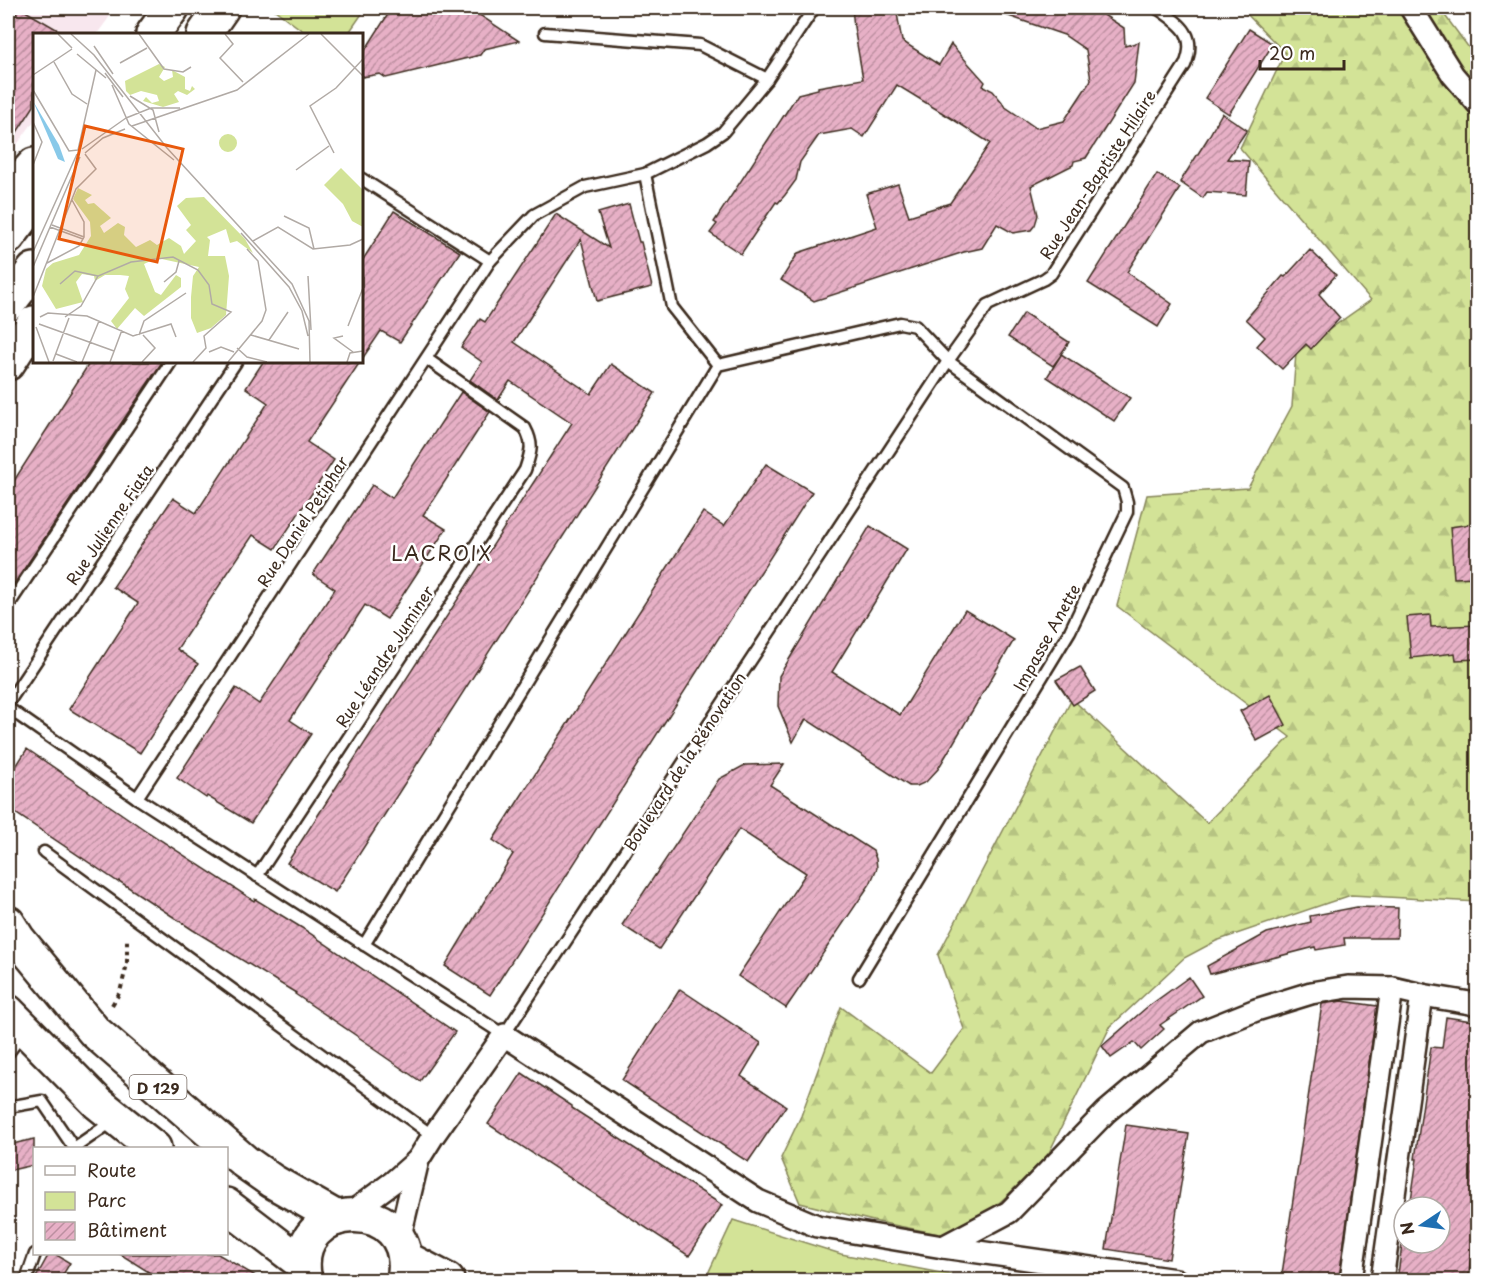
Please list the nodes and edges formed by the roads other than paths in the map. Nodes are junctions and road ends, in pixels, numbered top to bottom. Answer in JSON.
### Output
{"nodes":[{"id":1,"x":172,"y":8,"type":"edge"},
{"id":2,"x":222,"y":8,"type":"edge"},
{"id":3,"x":814,"y":8,"type":"edge"},
{"id":4,"x":1157,"y":8,"type":"edge"},
{"id":5,"x":1411,"y":8,"type":"edge"},
{"id":6,"x":154,"y":33,"type":"edge"},
{"id":7,"x":205,"y":33,"type":"edge"},
{"id":8,"x":545,"y":33,"type":"dead end"},
{"id":9,"x":767,"y":79,"type":"junction"},
{"id":10,"x":1478,"y":104,"type":"edge"},
{"id":11,"x":33,"y":166,"type":"edge"},
{"id":12,"x":645,"y":174,"type":"junction"},
{"id":13,"x":363,"y":180,"type":"edge"},
{"id":14,"x":8,"y":194,"type":"edge"},
{"id":15,"x":33,"y":203,"type":"edge"},
{"id":16,"x":8,"y":237,"type":"edge"},
{"id":17,"x":490,"y":261,"type":"junction"},
{"id":18,"x":33,"y":271,"type":"edge"},
{"id":19,"x":8,"y":304,"type":"edge"},
{"id":20,"x":33,"y":325,"type":"edge"},
{"id":21,"x":427,"y":358,"type":"junction"},
{"id":22,"x":948,"y":361,"type":"junction"},
{"id":23,"x":8,"y":363,"type":"edge"},
{"id":24,"x":170,"y":363,"type":"edge"},
{"id":25,"x":235,"y":363,"type":"edge"},
{"id":26,"x":718,"y":365,"type":"junction"},
{"id":27,"x":8,"y":606,"type":"edge"},
{"id":28,"x":8,"y":703,"type":"edge"},
{"id":29,"x":8,"y":708,"type":"edge"},
{"id":30,"x":137,"y":798,"type":"junction"},
{"id":31,"x":44,"y":852,"type":"dead end"},
{"id":32,"x":257,"y":876,"type":"junction"},
{"id":33,"x":8,"y":923,"type":"edge"},
{"id":34,"x":364,"y":945,"type":"junction"},
{"id":35,"x":860,"y":978,"type":"dead end"},
{"id":36,"x":1392,"y":988,"type":"junction"},
{"id":37,"x":1422,"y":995,"type":"junction"},
{"id":38,"x":1478,"y":1005,"type":"edge"},
{"id":39,"x":13,"y":1032,"type":"edge"},
{"id":40,"x":504,"y":1035,"type":"junction"},
{"id":41,"x":8,"y":1107,"type":"edge"},
{"id":42,"x":115,"y":1119,"type":"junction"},
{"id":43,"x":433,"y":1136,"type":"junction"},
{"id":44,"x":73,"y":1147,"type":"edge"},
{"id":45,"x":75,"y":1147,"type":"edge"},
{"id":46,"x":151,"y":1147,"type":"edge"},
{"id":47,"x":228,"y":1147,"type":"edge"},
{"id":48,"x":228,"y":1147,"type":"edge"},
{"id":49,"x":418,"y":1160,"type":"junction"},
{"id":50,"x":228,"y":1206,"type":"edge"},
{"id":51,"x":343,"y":1216,"type":"junction"},
{"id":52,"x":944,"y":1247,"type":"junction"},
{"id":53,"x":35,"y":1255,"type":"edge"},
{"id":54,"x":403,"y":1260,"type":"edge"},
{"id":55,"x":304,"y":1272,"type":"edge"},
{"id":56,"x":26,"y":1281,"type":"edge"},
{"id":57,"x":447,"y":1281,"type":"edge"},
{"id":58,"x":1176,"y":1281,"type":"edge"},
{"id":59,"x":1351,"y":1281,"type":"edge"},
{"id":60,"x":1382,"y":1281,"type":"edge"}],
"edges":[{"from":1,"to":6,"type":"main road"},
{"from":2,"to":7,"type":"main road"},
{"from":3,"to":9,"type":"lane"},
{"from":4,"to":22,"type":"lane","name":"Rue Jean-Baptiste Hilaire"},
{"from":5,"to":10,"type":"street"},
{"from":8,"to":9,"type":"lane"},
{"from":9,"to":12,"type":"lane"},
{"from":11,"to":14,"type":"main road"},
{"from":12,"to":17,"type":"lane"},
{"from":12,"to":26,"type":"lane"},
{"from":13,"to":17,"type":"lane"},
{"from":15,"to":16,"type":"main road"},
{"from":17,"to":21,"type":"lane","name":"Rue Daniel Petiphar"},
{"from":18,"to":19,"type":"main road"},
{"from":20,"to":23,"type":"main road"},
{"from":21,"to":30,"type":"lane","name":"Rue Daniel Petiphar"},
{"from":21,"to":32,"type":"lane","name":"Rue Léandre Juminer"},
{"from":22,"to":26,"type":"lane","name":"Impasse Anette"},
{"from":22,"to":35,"type":"lane","name":"Impasse Anette"},
{"from":22,"to":40,"type":"lane","name":"Boulevard de la Rénovation"},
{"from":24,"to":27,"type":"lane"},
{"from":25,"to":28,"type":"lane","name":"Rue Julienne Fiata"},
{"from":26,"to":34,"type":"lane"},
{"from":29,"to":30,"type":"lane"},
{"from":30,"to":32,"type":"lane"},
{"from":31,"to":43,"type":"lane"},
{"from":32,"to":34,"type":"lane"},
{"from":33,"to":47,"type":"main road","number":"D 129"},
{"from":34,"to":40,"type":"lane"},
{"from":36,"to":37,"type":"street"},
{"from":36,"to":52,"type":"street"},
{"from":36,"to":59,"type":"street"},
{"from":37,"to":38,"type":"street"},
{"from":37,"to":60,"type":"street"},
{"from":39,"to":42,"type":"main road","number":"D 129"},
{"from":40,"to":43,"type":"street","name":"Boulevard de la Rénovation"},
{"from":40,"to":52,"type":"street"},
{"from":41,"to":44,"type":"lane"},
{"from":42,"to":45,"type":"lane"},
{"from":42,"to":46,"type":"main road","number":"D 129"},
{"from":43,"to":49,"type":"street","name":"Boulevard de la Rénovation"},
{"from":48,"to":51,"type":"main road","number":"D 129"},
{"from":49,"to":51,"type":"street","name":"Boulevard de la Rénovation"},
{"from":49,"to":54,"type":"street","name":"Boulevard de la Rénovation"},
{"from":50,"to":55,"type":"main road"},
{"from":51,"to":54,"type":"main road","number":"D 129"},
{"from":51,"to":55,"type":"main road"},
{"from":52,"to":58,"type":"street"},
{"from":53,"to":56,"type":"lane"},
{"from":54,"to":57,"type":"main road","number":"D 129"}]}
